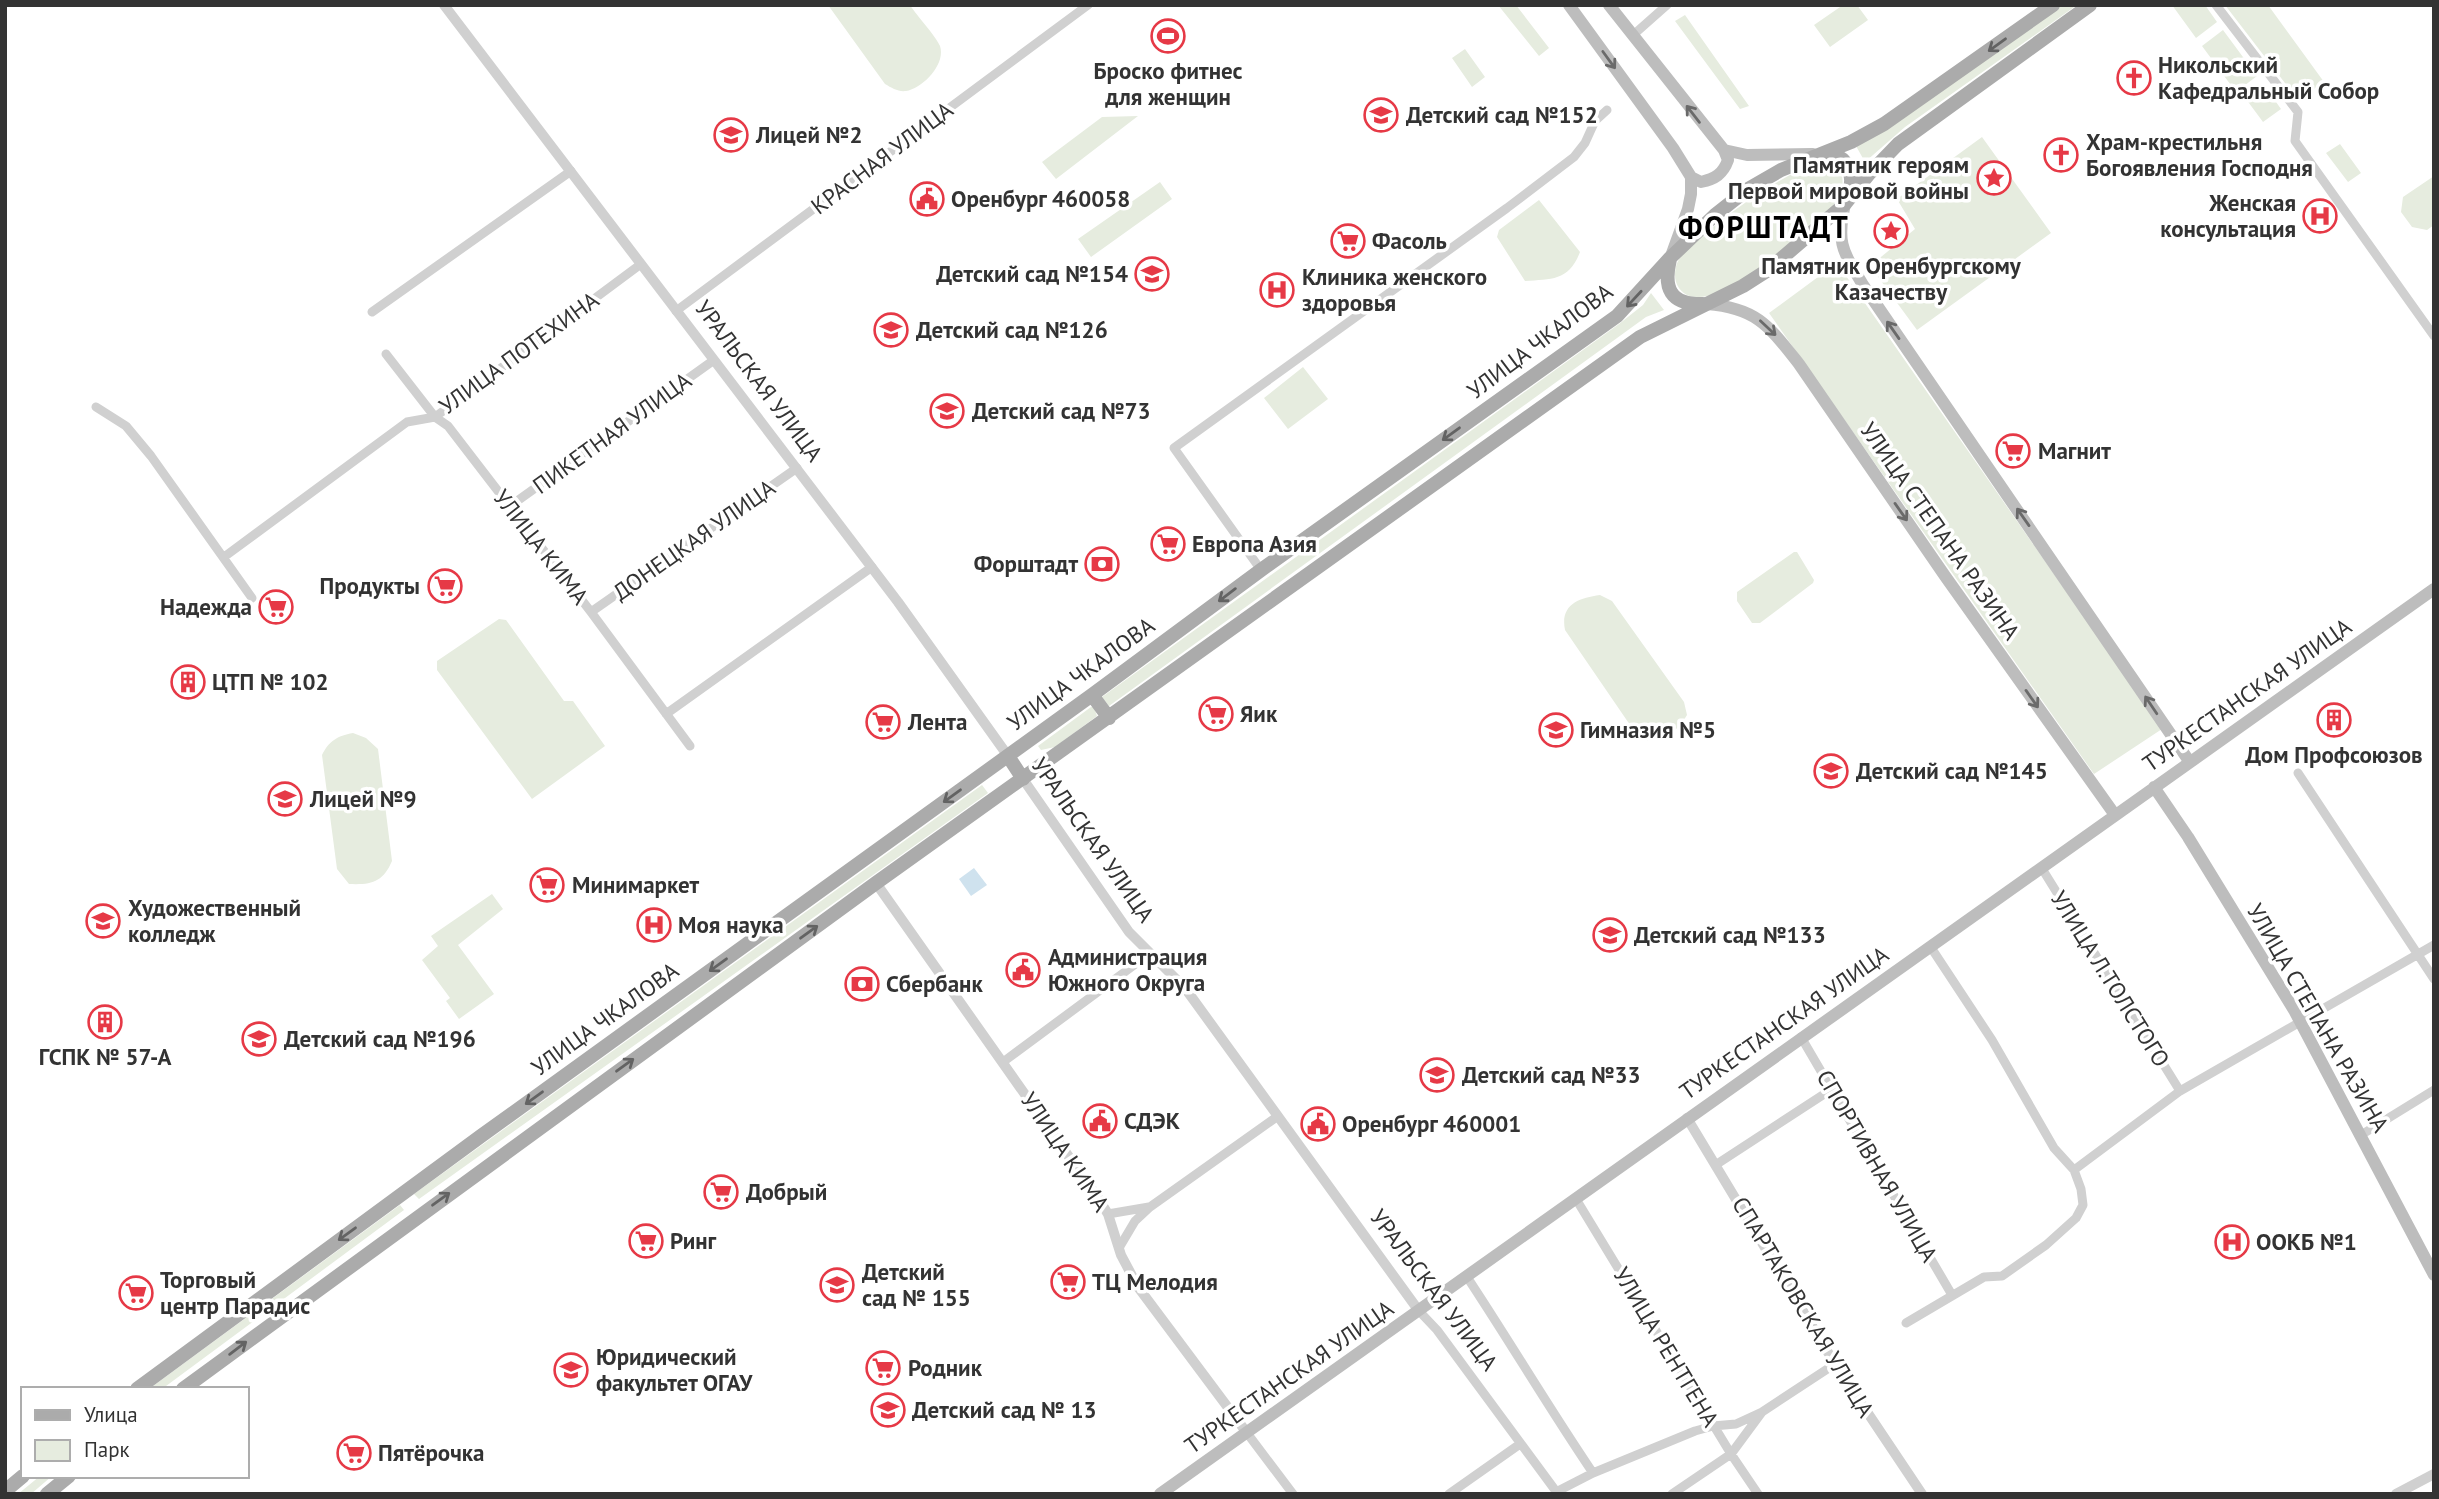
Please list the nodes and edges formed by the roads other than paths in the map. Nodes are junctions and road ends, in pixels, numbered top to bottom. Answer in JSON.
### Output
{"nodes":[{"id":1,"x":444,"y":5,"type":"edge"},
{"id":2,"x":1088,"y":5,"type":"edge"},
{"id":3,"x":1569,"y":5,"type":"edge"},
{"id":4,"x":1609,"y":5,"type":"edge"},
{"id":5,"x":1667,"y":5,"type":"edge"},
{"id":6,"x":2053,"y":5,"type":"edge"},
{"id":7,"x":2090,"y":5,"type":"edge"},
{"id":8,"x":2216,"y":5,"type":"edge"},
{"id":9,"x":1632,"y":36,"type":"junction"},
{"id":10,"x":1607,"y":110,"type":"dead end"},
{"id":11,"x":1724,"y":150,"type":"junction"},
{"id":12,"x":1817,"y":154,"type":"junction"},
{"id":13,"x":571,"y":171,"type":"junction"},
{"id":14,"x":1691,"y":177,"type":"junction"},
{"id":15,"x":1845,"y":204,"type":"junction"},
{"id":16,"x":1670,"y":258,"type":"junction"},
{"id":17,"x":640,"y":264,"type":"junction"},
{"id":18,"x":1707,"y":304,"type":"junction"},
{"id":19,"x":676,"y":311,"type":"junction"},
{"id":20,"x":372,"y":312,"type":"dead end"},
{"id":21,"x":2434,"y":336,"type":"edge"},
{"id":22,"x":386,"y":354,"type":"dead end"},
{"id":23,"x":714,"y":360,"type":"junction"},
{"id":24,"x":96,"y":407,"type":"dead end"},
{"id":25,"x":435,"y":416,"type":"junction"},
{"id":26,"x":797,"y":468,"type":"junction"},
{"id":27,"x":510,"y":506,"type":"junction"},
{"id":28,"x":225,"y":557,"type":"junction"},
{"id":29,"x":872,"y":567,"type":"junction"},
{"id":30,"x":1261,"y":570,"type":"junction"},
{"id":31,"x":2434,"y":589,"type":"edge"},
{"id":32,"x":252,"y":598,"type":"dead end"},
{"id":33,"x":591,"y":612,"type":"junction"},
{"id":34,"x":1092,"y":695,"type":"junction"},
{"id":35,"x":666,"y":714,"type":"junction"},
{"id":36,"x":1109,"y":718,"type":"junction"},
{"id":37,"x":690,"y":746,"type":"dead end"},
{"id":38,"x":1008,"y":756,"type":"junction"},
{"id":39,"x":2189,"y":761,"type":"junction"},
{"id":40,"x":2298,"y":773,"type":"dead end"},
{"id":41,"x":1023,"y":779,"type":"junction"},
{"id":42,"x":2154,"y":787,"type":"junction"},
{"id":43,"x":2115,"y":815,"type":"junction"},
{"id":44,"x":2041,"y":867,"type":"junction"},
{"id":45,"x":876,"y":883,"type":"junction"},
{"id":46,"x":2434,"y":944,"type":"edge"},
{"id":47,"x":1930,"y":946,"type":"junction"},
{"id":48,"x":2417,"y":953,"type":"junction"},
{"id":49,"x":1149,"y":954,"type":"junction"},
{"id":50,"x":2434,"y":979,"type":"edge"},
{"id":51,"x":2300,"y":1022,"type":"junction"},
{"id":52,"x":1801,"y":1037,"type":"junction"},
{"id":53,"x":1003,"y":1062,"type":"junction"},
{"id":54,"x":1832,"y":1089,"type":"junction"},
{"id":55,"x":2434,"y":1090,"type":"edge"},
{"id":56,"x":2179,"y":1091,"type":"junction"},
{"id":57,"x":1278,"y":1116,"type":"junction"},
{"id":58,"x":1687,"y":1118,"type":"junction"},
{"id":59,"x":2361,"y":1135,"type":"junction"},
{"id":60,"x":1717,"y":1164,"type":"junction"},
{"id":61,"x":2074,"y":1170,"type":"junction"},
{"id":62,"x":402,"y":1194,"type":"junction"},
{"id":63,"x":1576,"y":1199,"type":"junction"},
{"id":64,"x":1150,"y":1207,"type":"junction"},
{"id":65,"x":1108,"y":1214,"type":"junction"},
{"id":66,"x":418,"y":1215,"type":"junction"},
{"id":67,"x":1119,"y":1248,"type":"junction"},
{"id":68,"x":2434,"y":1275,"type":"edge"},
{"id":69,"x":1467,"y":1277,"type":"junction"},
{"id":70,"x":1952,"y":1295,"type":"junction"},
{"id":71,"x":1419,"y":1311,"type":"junction"},
{"id":72,"x":1906,"y":1323,"type":"dead end"},
{"id":73,"x":1835,"y":1364,"type":"junction"},
{"id":74,"x":140,"y":1387,"type":"edge"},
{"id":75,"x":186,"y":1387,"type":"edge"},
{"id":76,"x":1762,"y":1412,"type":"junction"},
{"id":77,"x":1713,"y":1426,"type":"junction"},
{"id":78,"x":1247,"y":1433,"type":"junction"},
{"id":79,"x":1520,"y":1444,"type":"junction"},
{"id":80,"x":1731,"y":1454,"type":"junction"},
{"id":81,"x":1592,"y":1473,"type":"junction"},
{"id":82,"x":2434,"y":1474,"type":"edge"},
{"id":83,"x":21,"y":1478,"type":"edge"},
{"id":84,"x":5,"y":1491,"type":"edge"},
{"id":85,"x":1557,"y":1493,"type":"edge"},
{"id":86,"x":1160,"y":1494,"type":"edge"},
{"id":87,"x":1293,"y":1494,"type":"edge"},
{"id":88,"x":1449,"y":1494,"type":"edge"},
{"id":89,"x":1672,"y":1494,"type":"edge"},
{"id":90,"x":1758,"y":1494,"type":"edge"},
{"id":91,"x":1922,"y":1494,"type":"edge"},
{"id":92,"x":2396,"y":1494,"type":"edge"}],
"edges":[{"from":1,"to":13,"type":"street","name":"УРАЛЬСКАЯ УЛИЦА"},
{"from":2,"to":19,"type":"street","name":"КРАСНАЯ УЛИЦА"},
{"from":3,"to":14,"type":"main road","one_way":true},
{"from":4,"to":9,"type":"main road"},
{"from":5,"to":9,"type":"street"},
{"from":6,"to":12,"type":"main road","name":"УЛИЦА ЧКАЛОВА","one_way":true},
{"from":7,"to":15,"type":"main road"},
{"from":8,"to":21,"type":"street"},
{"from":11,"to":9,"type":"main road","one_way":true},
{"from":10,"to":30,"type":"street"},
{"from":11,"to":12,"type":"main road"},
{"from":11,"to":14,"type":"main road"},
{"from":12,"to":15,"type":"main road"},
{"from":12,"to":16,"type":"main road","name":"УЛИЦА ЧКАЛОВА"},
{"from":13,"to":17,"type":"street","name":"УРАЛЬСКАЯ УЛИЦА"},
{"from":13,"to":20,"type":"street"},
{"from":14,"to":16,"type":"main road"},
{"from":15,"to":18,"type":"main road"},
{"from":39,"to":15,"type":"main road","one_way":true},
{"from":16,"to":18,"type":"main road"},
{"from":16,"to":30,"type":"main road","name":"УЛИЦА ЧКАЛОВА","one_way":true},
{"from":17,"to":19,"type":"street","name":"УРАЛЬСКАЯ УЛИЦА"},
{"from":17,"to":25,"type":"street","name":"УЛИЦА ПОТЕХИНА"},
{"from":18,"to":36,"type":"main road"},
{"from":18,"to":43,"type":"main road","name":"УЛИЦА СТЕПАНА РАЗИНА","one_way":true},
{"from":19,"to":23,"type":"street","name":"УРАЛЬСКАЯ УЛИЦА"},
{"from":22,"to":25,"type":"street","name":"УЛИЦА КИМА"},
{"from":23,"to":26,"type":"street","name":"УРАЛЬСКАЯ УЛИЦА"},
{"from":23,"to":27,"type":"street","name":"ПИКЕТНАЯ УЛИЦА"},
{"from":24,"to":28,"type":"street"},
{"from":25,"to":27,"type":"street","name":"УЛИЦА КИМА"},
{"from":25,"to":28,"type":"street","name":"УЛИЦА ПОТЕХИНА"},
{"from":26,"to":29,"type":"street","name":"УРАЛЬСКАЯ УЛИЦА"},
{"from":26,"to":33,"type":"street","name":"ДОНЕЦКАЯ УЛИЦА"},
{"from":27,"to":33,"type":"street","name":"УЛИЦА КИМА"},
{"from":28,"to":32,"type":"street"},
{"from":29,"to":35,"type":"street"},
{"from":29,"to":38,"type":"street","name":"УРАЛЬСКАЯ УЛИЦА"},
{"from":30,"to":34,"type":"main road","name":"УЛИЦА ЧКАЛОВА","one_way":true},
{"from":31,"to":39,"type":"main road","name":"ТУРКЕСТАНСКАЯ УЛИЦА"},
{"from":33,"to":35,"type":"street","name":"УЛИЦА КИМА"},
{"from":34,"to":36,"type":"main road"},
{"from":34,"to":38,"type":"main road","name":"УЛИЦА ЧКАЛОВА"},
{"from":35,"to":37,"type":"street","name":"УЛИЦА КИМА"},
{"from":36,"to":41,"type":"main road"},
{"from":38,"to":41,"type":"main road","name":"УРАЛЬСКАЯ УЛИЦА"},
{"from":38,"to":62,"type":"main road","name":"УЛИЦА ЧКАЛОВА","one_way":true},
{"from":39,"to":42,"type":"main road","name":"ТУРКЕСТАНСКАЯ УЛИЦА"},
{"from":40,"to":48,"type":"street"},
{"from":41,"to":45,"type":"main road"},
{"from":41,"to":49,"type":"street","name":"УРАЛЬСКАЯ УЛИЦА"},
{"from":42,"to":43,"type":"main road","name":"ТУРКЕСТАНСКАЯ УЛИЦА"},
{"from":42,"to":51,"type":"main road","name":"УЛИЦА СТЕПАНА РАЗИНА"},
{"from":43,"to":44,"type":"main road","name":"ТУРКЕСТАНСКАЯ УЛИЦА"},
{"from":44,"to":47,"type":"main road","name":"ТУРКЕСТАНСКАЯ УЛИЦА"},
{"from":44,"to":56,"type":"street","name":"УЛИЦА Л.ТОЛСТОГО"},
{"from":45,"to":53,"type":"street","name":"УЛИЦА КИМА"},
{"from":66,"to":45,"type":"main road","one_way":true},
{"from":46,"to":48,"type":"street"},
{"from":47,"to":52,"type":"main road","name":"ТУРКЕСТАНСКАЯ УЛИЦА"},
{"from":47,"to":61,"type":"street"},
{"from":48,"to":50,"type":"street"},
{"from":48,"to":51,"type":"street"},
{"from":49,"to":53,"type":"street"},
{"from":49,"to":57,"type":"street","name":"УРАЛЬСКАЯ УЛИЦА"},
{"from":51,"to":56,"type":"street"},
{"from":51,"to":59,"type":"main road","name":"УЛИЦА СТЕПАНА РАЗИНА"},
{"from":52,"to":54,"type":"street","name":"СПОРТИВНАЯ УЛИЦА"},
{"from":52,"to":58,"type":"main road","name":"ТУРКЕСТАНСКАЯ УЛИЦА"},
{"from":53,"to":65,"type":"street","name":"УЛИЦА КИМА"},
{"from":54,"to":60,"type":"street"},
{"from":54,"to":70,"type":"street","name":"СПОРТИВНАЯ УЛИЦА"},
{"from":55,"to":59,"type":"street"},
{"from":56,"to":61,"type":"street"},
{"from":57,"to":64,"type":"street"},
{"from":57,"to":71,"type":"street","name":"УРАЛЬСКАЯ УЛИЦА"},
{"from":58,"to":60,"type":"street","name":"СПАРТАКОВСКАЯ УЛИЦА"},
{"from":58,"to":63,"type":"main road","name":"ТУРКЕСТАНСКАЯ УЛИЦА"},
{"from":59,"to":68,"type":"main road","name":"УЛИЦА СТЕПАНА РАЗИНА"},
{"from":60,"to":73,"type":"street","name":"СПАРТАКОВСКАЯ УЛИЦА"},
{"from":61,"to":70,"type":"street"},
{"from":62,"to":66,"type":"main road"},
{"from":62,"to":74,"type":"main road","name":"УЛИЦА ЧКАЛОВА","one_way":true},
{"from":63,"to":69,"type":"main road","name":"ТУРКЕСТАНСКАЯ УЛИЦА"},
{"from":63,"to":77,"type":"street","name":"УЛИЦА РЕНТГЕНА"},
{"from":64,"to":65,"type":"street"},
{"from":64,"to":67,"type":"street"},
{"from":65,"to":67,"type":"street","name":"УЛИЦА КИМА"},
{"from":75,"to":66,"type":"main road","one_way":true},
{"from":67,"to":78,"type":"street","name":"УЛИЦА КИМА"},
{"from":69,"to":71,"type":"main road","name":"ТУРКЕСТАНСКАЯ УЛИЦА"},
{"from":69,"to":81,"type":"street"},
{"from":70,"to":72,"type":"street"},
{"from":71,"to":78,"type":"main road","name":"ТУРКЕСТАНСКАЯ УЛИЦА"},
{"from":71,"to":79,"type":"street","name":"УРАЛЬСКАЯ УЛИЦА"},
{"from":73,"to":76,"type":"street"},
{"from":73,"to":91,"type":"street","name":"СПАРТАКОВСКАЯ УЛИЦА"},
{"from":76,"to":77,"type":"street"},
{"from":76,"to":80,"type":"street"},
{"from":77,"to":80,"type":"street","name":"УЛИЦА РЕНТГЕНА"},
{"from":77,"to":81,"type":"street"},
{"from":78,"to":86,"type":"main road","name":"ТУРКЕСТАНСКАЯ УЛИЦА"},
{"from":78,"to":87,"type":"street","name":"УЛИЦА КИМА"},
{"from":79,"to":85,"type":"street","name":"УРАЛЬСКАЯ УЛИЦА"},
{"from":79,"to":88,"type":"street"},
{"from":80,"to":89,"type":"street"},
{"from":80,"to":90,"type":"street","name":"УЛИЦА РЕНТГЕНА"},
{"from":81,"to":85,"type":"street"},
{"from":82,"to":92,"type":"street"},
{"from":83,"to":84,"type":"main road"}]}
